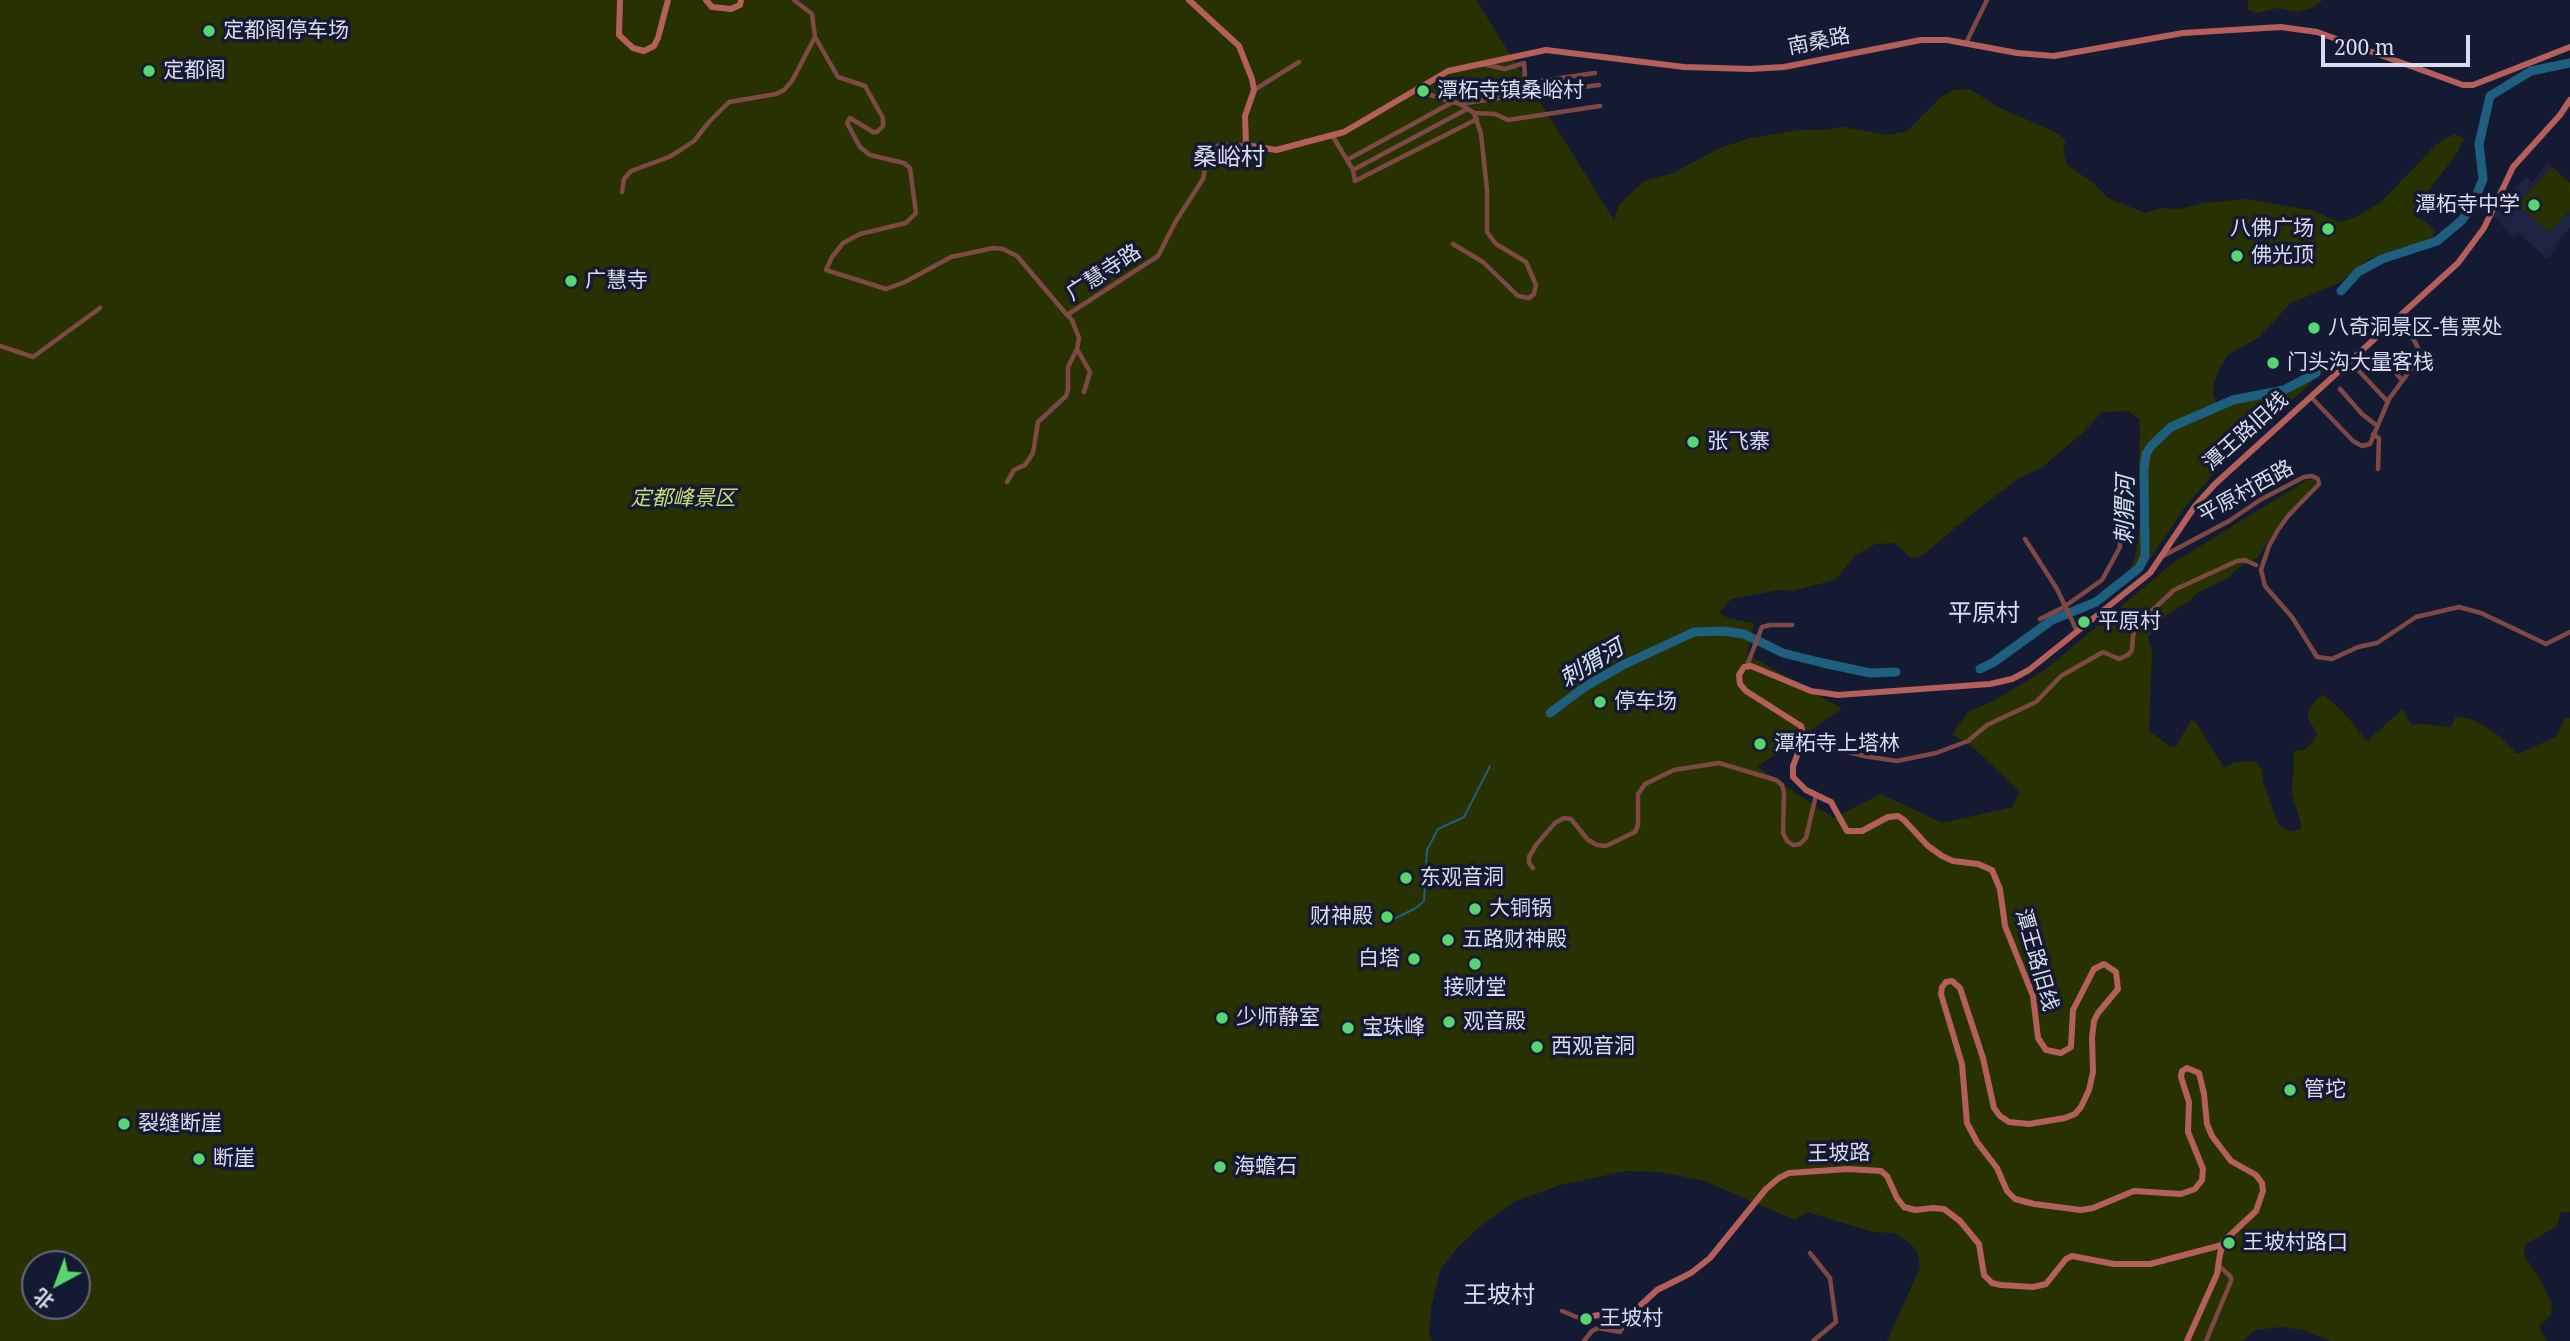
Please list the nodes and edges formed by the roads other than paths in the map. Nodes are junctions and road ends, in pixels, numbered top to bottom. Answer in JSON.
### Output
{"nodes":[{"id":1,"x":620,"y":0,"type":"edge"},
{"id":2,"x":668,"y":0,"type":"edge"},
{"id":3,"x":706,"y":0,"type":"edge"},
{"id":4,"x":741,"y":0,"type":"edge"},
{"id":5,"x":794,"y":0,"type":"edge"},
{"id":6,"x":1189,"y":0,"type":"edge"},
{"id":7,"x":1987,"y":0,"type":"edge"},
{"id":8,"x":815,"y":37,"type":"junction"},
{"id":9,"x":1966,"y":43,"type":"junction"},
{"id":10,"x":2570,"y":47,"type":"edge"},
{"id":11,"x":1299,"y":62,"type":"dead end"},
{"id":12,"x":1482,"y":64,"type":"junction"},
{"id":13,"x":1595,"y":73,"type":"dead end"},
{"id":14,"x":1525,"y":83,"type":"junction"},
{"id":15,"x":1599,"y":85,"type":"dead end"},
{"id":16,"x":1254,"y":90,"type":"junction"},
{"id":17,"x":1416,"y":91,"type":"junction"},
{"id":18,"x":1526,"y":94,"type":"junction"},
{"id":19,"x":2570,"y":100,"type":"edge"},
{"id":20,"x":1456,"y":103,"type":"junction"},
{"id":21,"x":1600,"y":106,"type":"dead end"},
{"id":22,"x":1468,"y":109,"type":"junction"},
{"id":23,"x":1474,"y":113,"type":"junction"},
{"id":24,"x":1477,"y":119,"type":"junction"},
{"id":25,"x":1332,"y":135,"type":"junction"},
{"id":26,"x":1246,"y":145,"type":"junction"},
{"id":27,"x":1347,"y":160,"type":"junction"},
{"id":28,"x":1353,"y":170,"type":"junction"},
{"id":29,"x":622,"y":192,"type":"dead end"},
{"id":30,"x":1453,"y":243,"type":"dead end"},
{"id":31,"x":100,"y":308,"type":"dead end"},
{"id":32,"x":1067,"y":315,"type":"junction"},
{"id":33,"x":2396,"y":320,"type":"junction"},
{"id":34,"x":0,"y":346,"type":"edge"},
{"id":35,"x":1077,"y":349,"type":"junction"},
{"id":36,"x":2379,"y":353,"type":"dead end"},
{"id":37,"x":2359,"y":371,"type":"dead end"},
{"id":38,"x":2402,"y":380,"type":"junction"},
{"id":39,"x":2340,"y":390,"type":"dead end"},
{"id":40,"x":1084,"y":392,"type":"dead end"},
{"id":41,"x":2311,"y":397,"type":"junction"},
{"id":42,"x":2388,"y":402,"type":"junction"},
{"id":43,"x":2376,"y":425,"type":"junction"},
{"id":44,"x":2373,"y":435,"type":"junction"},
{"id":45,"x":2378,"y":469,"type":"dead end"},
{"id":46,"x":1007,"y":482,"type":"dead end"},
{"id":47,"x":2119,"y":492,"type":"dead end"},
{"id":48,"x":2025,"y":538,"type":"dead end"},
{"id":49,"x":2163,"y":556,"type":"junction"},
{"id":50,"x":2256,"y":565,"type":"dead end"},
{"id":51,"x":2064,"y":607,"type":"junction"},
{"id":52,"x":2040,"y":619,"type":"dead end"},
{"id":53,"x":1793,"y":625,"type":"dead end"},
{"id":54,"x":2077,"y":631,"type":"junction"},
{"id":55,"x":2570,"y":632,"type":"edge"},
{"id":56,"x":1748,"y":663,"type":"dead end"},
{"id":57,"x":1803,"y":741,"type":"junction"},
{"id":58,"x":1816,"y":795,"type":"junction"},
{"id":59,"x":1533,"y":868,"type":"dead end"},
{"id":60,"x":2222,"y":1245,"type":"junction"},
{"id":61,"x":1810,"y":1253,"type":"dead end"},
{"id":62,"x":2218,"y":1265,"type":"junction"},
{"id":63,"x":1562,"y":1311,"type":"dead end"},
{"id":64,"x":1587,"y":1317,"type":"joint"},
{"id":65,"x":1628,"y":1317,"type":"junction"},
{"id":66,"x":1584,"y":1341,"type":"edge"},
{"id":67,"x":1813,"y":1341,"type":"edge"},
{"id":68,"x":2187,"y":1341,"type":"edge"},
{"id":69,"x":2206,"y":1341,"type":"edge"}],
"edges":[{"from":1,"to":2,"type":"main road"},
{"from":3,"to":4,"type":"main road"},
{"from":5,"to":8,"type":"street"},
{"from":6,"to":16,"type":"main road"},
{"from":7,"to":9,"type":"street"},
{"from":8,"to":29,"type":"street"},
{"from":8,"to":32,"type":"street","name":"广慧寺路"},
{"from":9,"to":10,"type":"main road","name":"南桑路"},
{"from":9,"to":12,"type":"main road","name":"南桑路"},
{"from":11,"to":16,"type":"street"},
{"from":12,"to":14,"type":"street"},
{"from":12,"to":17,"type":"main road","name":"南桑路"},
{"from":13,"to":14,"type":"street"},
{"from":14,"to":18,"type":"street"},
{"from":15,"to":18,"type":"street"},
{"from":16,"to":26,"type":"main road"},
{"from":17,"to":20,"type":"street"},
{"from":17,"to":25,"type":"main road","name":"南桑路"},
{"from":18,"to":20,"type":"street"},
{"from":19,"to":33,"type":"main road","name":"潭王路旧线"},
{"from":20,"to":22,"type":"street"},
{"from":20,"to":27,"type":"street"},
{"from":21,"to":23,"type":"street"},
{"from":22,"to":23,"type":"street"},
{"from":22,"to":28,"type":"street"},
{"from":23,"to":24,"type":"street"},
{"from":24,"to":28,"type":"street"},
{"from":24,"to":30,"type":"street"},
{"from":25,"to":26,"type":"main road","name":"南桑路"},
{"from":25,"to":27,"type":"street"},
{"from":26,"to":32,"type":"street","name":"广慧寺路"},
{"from":27,"to":28,"type":"street"},
{"from":31,"to":34,"type":"street"},
{"from":32,"to":35,"type":"street"},
{"from":33,"to":38,"type":"street"},
{"from":33,"to":41,"type":"main road","name":"潭王路旧线"},
{"from":35,"to":40,"type":"street"},
{"from":35,"to":46,"type":"street"},
{"from":36,"to":38,"type":"street"},
{"from":37,"to":42,"type":"street"},
{"from":38,"to":42,"type":"street"},
{"from":39,"to":43,"type":"street"},
{"from":41,"to":44,"type":"street"},
{"from":41,"to":49,"type":"main road","name":"潭王路旧线"},
{"from":42,"to":43,"type":"street"},
{"from":43,"to":44,"type":"street"},
{"from":44,"to":45,"type":"street"},
{"from":47,"to":51,"type":"street"},
{"from":48,"to":51,"type":"street"},
{"from":49,"to":54,"type":"main road","name":"潭王路旧线"},
{"from":49,"to":55,"type":"street","name":"平原村西路"},
{"from":50,"to":57,"type":"street"},
{"from":51,"to":52,"type":"street"},
{"from":51,"to":54,"type":"street"},
{"from":53,"to":56,"type":"street"},
{"from":54,"to":57,"type":"main road","name":"潭王路旧线"},
{"from":57,"to":58,"type":"main road","name":"潭王路旧线"},
{"from":58,"to":59,"type":"street"},
{"from":58,"to":60,"type":"main road","name":"潭王路旧线"},
{"from":60,"to":62,"type":"main road"},
{"from":60,"to":65,"type":"main road","name":"王坡路"},
{"from":61,"to":67,"type":"street"},
{"from":62,"to":68,"type":"main road"},
{"from":62,"to":69,"type":"street"},
{"from":63,"to":64,"type":"street"},
{"from":64,"to":65,"type":"main road"},
{"from":65,"to":66,"type":"street"}]}
